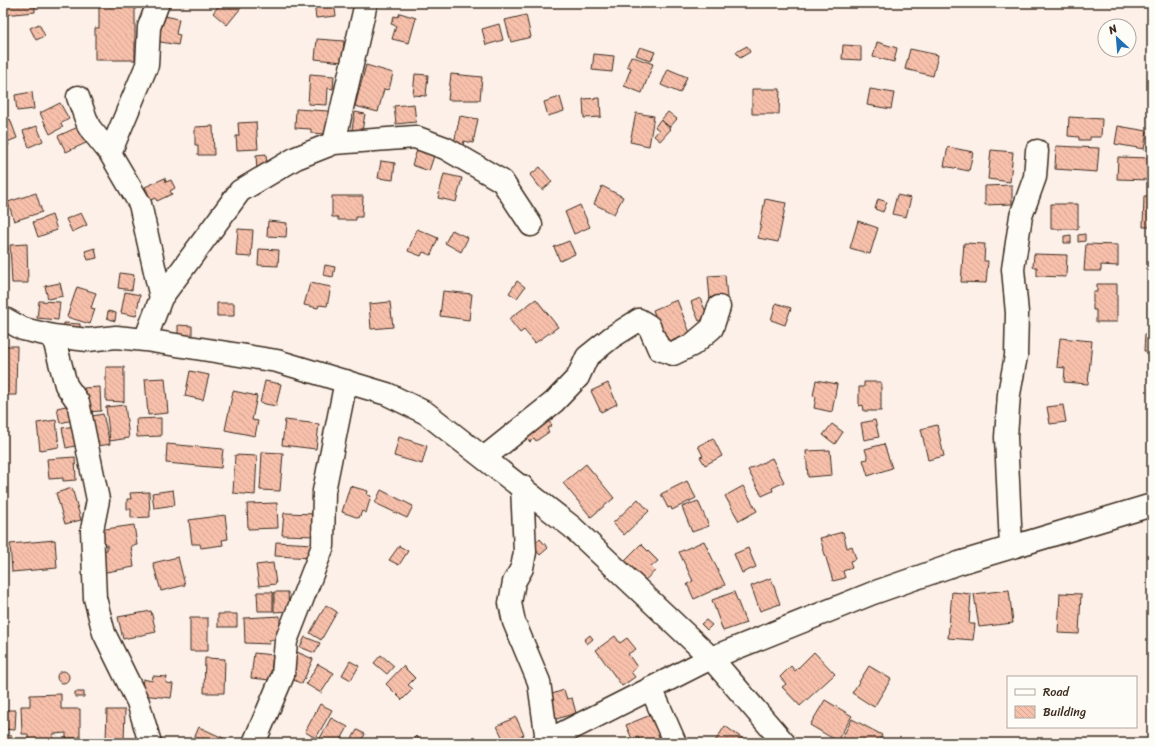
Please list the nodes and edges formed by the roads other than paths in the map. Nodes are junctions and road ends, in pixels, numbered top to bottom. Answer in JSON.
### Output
{"nodes":[{"id":1,"x":158,"y":3,"type":"edge"},
{"id":2,"x":366,"y":3,"type":"edge"},
{"id":3,"x":78,"y":97,"type":"dead end"},
{"id":4,"x":334,"y":143,"type":"junction"},
{"id":5,"x":1037,"y":150,"type":"dead end"},
{"id":6,"x":110,"y":153,"type":"junction"},
{"id":7,"x":531,"y":225,"type":"dead end"},
{"id":8,"x":161,"y":298,"type":"junction"},
{"id":9,"x":719,"y":307,"type":"dead end"},
{"id":10,"x":3,"y":318,"type":"edge"},
{"id":11,"x":53,"y":336,"type":"junction"},
{"id":12,"x":145,"y":340,"type":"junction"},
{"id":13,"x":346,"y":381,"type":"junction"},
{"id":14,"x":485,"y":457,"type":"junction"},
{"id":15,"x":522,"y":486,"type":"junction"},
{"id":16,"x":1152,"y":505,"type":"edge"},
{"id":17,"x":1011,"y":548,"type":"junction"},
{"id":18,"x":711,"y":658,"type":"junction"},
{"id":19,"x":651,"y":688,"type":"junction"},
{"id":20,"x":545,"y":742,"type":"edge"},
{"id":21,"x":150,"y":743,"type":"edge"},
{"id":22,"x":254,"y":743,"type":"edge"},
{"id":23,"x":675,"y":743,"type":"edge"},
{"id":24,"x":784,"y":743,"type":"edge"}],
"edges":[{"from":1,"to":6,"type":"street"},
{"from":2,"to":4,"type":"street"},
{"from":3,"to":6,"type":"street"},
{"from":4,"to":7,"type":"street"},
{"from":4,"to":8,"type":"street"},
{"from":5,"to":17,"type":"street"},
{"from":6,"to":8,"type":"street"},
{"from":8,"to":12,"type":"street"},
{"from":9,"to":14,"type":"street"},
{"from":10,"to":11,"type":"street"},
{"from":11,"to":12,"type":"street"},
{"from":11,"to":21,"type":"street"},
{"from":12,"to":13,"type":"street"},
{"from":13,"to":14,"type":"street"},
{"from":13,"to":22,"type":"street"},
{"from":14,"to":15,"type":"street"},
{"from":15,"to":18,"type":"street"},
{"from":15,"to":20,"type":"street"},
{"from":16,"to":17,"type":"street"},
{"from":17,"to":18,"type":"street"},
{"from":18,"to":19,"type":"street"},
{"from":18,"to":24,"type":"street"},
{"from":19,"to":20,"type":"street"},
{"from":19,"to":23,"type":"street"}]}
